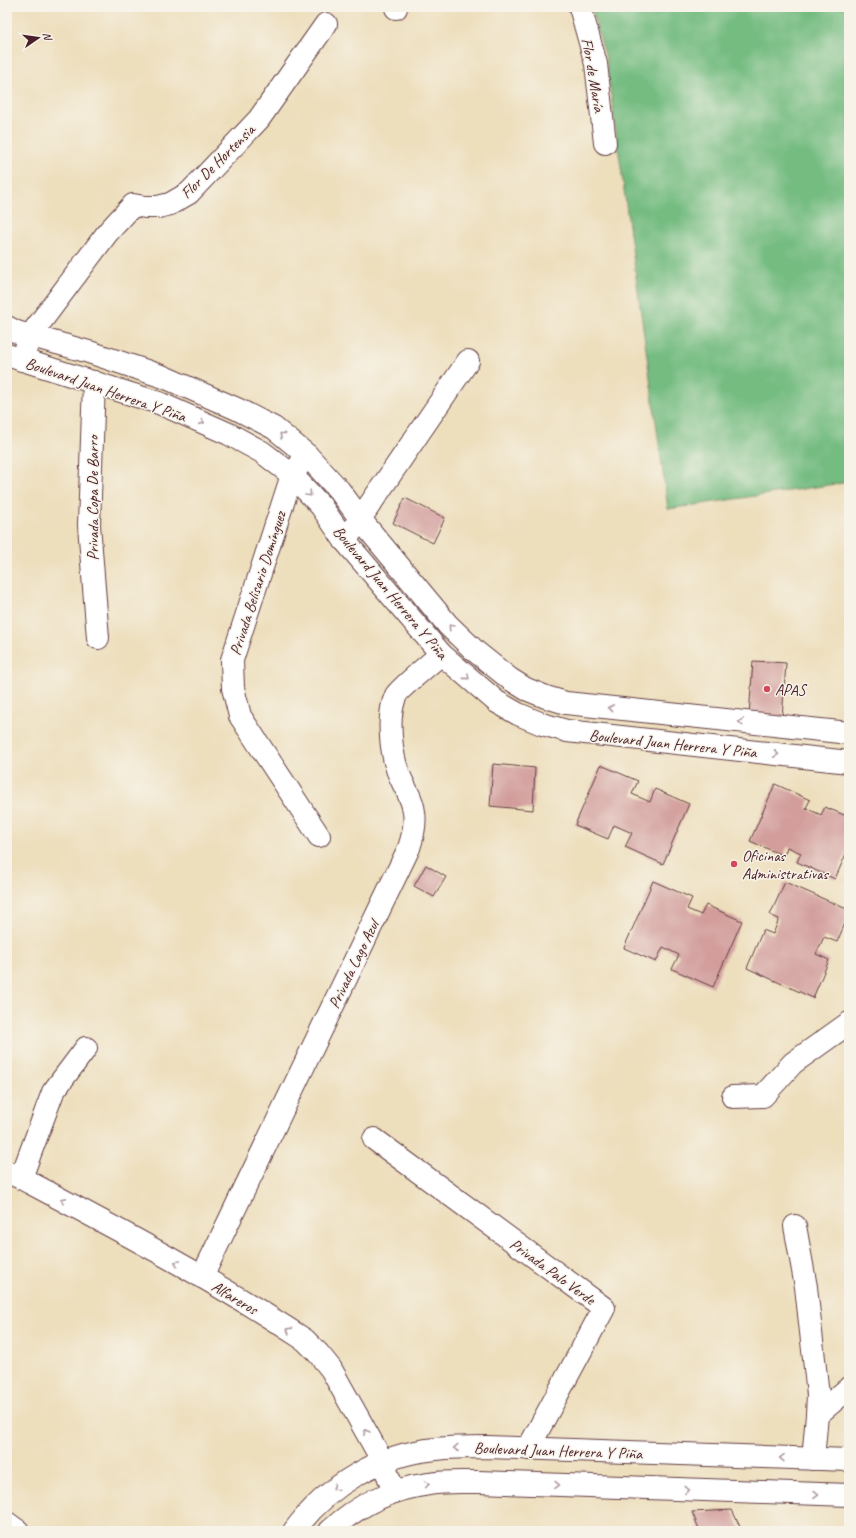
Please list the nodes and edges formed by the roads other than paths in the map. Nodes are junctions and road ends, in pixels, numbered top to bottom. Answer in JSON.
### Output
{"nodes":[{"id":1,"x":580,"y":7,"type":"edge"},
{"id":2,"x":326,"y":24,"type":"dead end"},
{"id":3,"x":605,"y":143,"type":"dead end"},
{"id":4,"x":7,"y":327,"type":"edge"},
{"id":5,"x":30,"y":336,"type":"junction"},
{"id":6,"x":14,"y":357,"type":"edge"},
{"id":7,"x":468,"y":361,"type":"dead end"},
{"id":8,"x":94,"y":382,"type":"junction"},
{"id":9,"x":307,"y":455,"type":"junction"},
{"id":10,"x":292,"y":476,"type":"junction"},
{"id":11,"x":360,"y":519,"type":"junction"},
{"id":12,"x":345,"y":541,"type":"junction"},
{"id":13,"x":98,"y":638,"type":"dead end"},
{"id":14,"x":441,"y":654,"type":"junction"},
{"id":15,"x":849,"y":733,"type":"edge"},
{"id":16,"x":849,"y":762,"type":"edge"},
{"id":17,"x":319,"y":836,"type":"dead end"},
{"id":18,"x":849,"y":1023,"type":"edge"},
{"id":19,"x":86,"y":1048,"type":"dead end"},
{"id":20,"x":733,"y":1097,"type":"dead end"},
{"id":21,"x":374,"y":1139,"type":"dead end"},
{"id":22,"x":14,"y":1175,"type":"edge"},
{"id":23,"x":795,"y":1226,"type":"dead end"},
{"id":24,"x":202,"y":1277,"type":"junction"},
{"id":25,"x":849,"y":1388,"type":"edge"},
{"id":26,"x":817,"y":1416,"type":"junction"},
{"id":27,"x":528,"y":1449,"type":"junction"},
{"id":28,"x":813,"y":1459,"type":"junction"},
{"id":29,"x":849,"y":1460,"type":"edge"},
{"id":30,"x":383,"y":1462,"type":"junction"},
{"id":31,"x":394,"y":1492,"type":"junction"},
{"id":32,"x":849,"y":1495,"type":"edge"},
{"id":33,"x":7,"y":1524,"type":"edge"},
{"id":34,"x":18,"y":1531,"type":"edge"},
{"id":35,"x":294,"y":1531,"type":"edge"},
{"id":36,"x":330,"y":1531,"type":"edge"}],
"edges":[{"from":1,"to":3,"type":"street","name":"Flor de María"},
{"from":2,"to":5,"type":"street","name":"Flor De Hortensia"},
{"from":4,"to":5,"type":"street","name":"Boulevard Juan Herrera Y Piña"},
{"from":5,"to":6,"type":"street","name":"Flor De Hortensia"},
{"from":9,"to":5,"type":"street","name":"Boulevard Juan Herrera Y Piña","one_way":true},
{"from":6,"to":8,"type":"street","name":"Boulevard Juan Herrera Y Piña"},
{"from":7,"to":11,"type":"street"},
{"from":8,"to":10,"type":"street","name":"Boulevard Juan Herrera Y Piña","one_way":true},
{"from":8,"to":13,"type":"street","name":"Privada Copa De Barro"},
{"from":9,"to":10,"type":"street","name":"Privada Belisario Domínguez"},
{"from":9,"to":11,"type":"street","name":"Boulevard Juan Herrera Y Piña"},
{"from":10,"to":12,"type":"street","name":"Boulevard Juan Herrera Y Piña","one_way":true},
{"from":10,"to":17,"type":"street","name":"Privada Belisario Domínguez"},
{"from":11,"to":12,"type":"street"},
{"from":15,"to":11,"type":"street","name":"Boulevard Juan Herrera Y Piña","one_way":true},
{"from":12,"to":14,"type":"street","name":"Boulevard Juan Herrera Y Piña"},
{"from":14,"to":16,"type":"street","name":"Boulevard Juan Herrera Y Piña","one_way":true},
{"from":14,"to":24,"type":"street","name":"Privada Lago Azul"},
{"from":18,"to":20,"type":"street"},
{"from":19,"to":22,"type":"street"},
{"from":21,"to":27,"type":"street","name":"Privada Palo Verde"},
{"from":24,"to":22,"type":"street","name":"Alfareros","one_way":true},
{"from":23,"to":26,"type":"street"},
{"from":30,"to":24,"type":"street","name":"Alfareros","one_way":true},
{"from":25,"to":26,"type":"street"},
{"from":26,"to":28,"type":"street"},
{"from":28,"to":27,"type":"street","name":"Boulevard Juan Herrera Y Piña","one_way":true},
{"from":27,"to":30,"type":"street","name":"Boulevard Juan Herrera Y Piña","one_way":true},
{"from":28,"to":29,"type":"street","name":"Boulevard Juan Herrera Y Piña"},
{"from":30,"to":31,"type":"street","name":"Alfareros"},
{"from":30,"to":35,"type":"street","name":"Boulevard Juan Herrera Y Piña","one_way":true},
{"from":31,"to":32,"type":"street","one_way":true},
{"from":31,"to":36,"type":"street"},
{"from":33,"to":34,"type":"street"}]}
